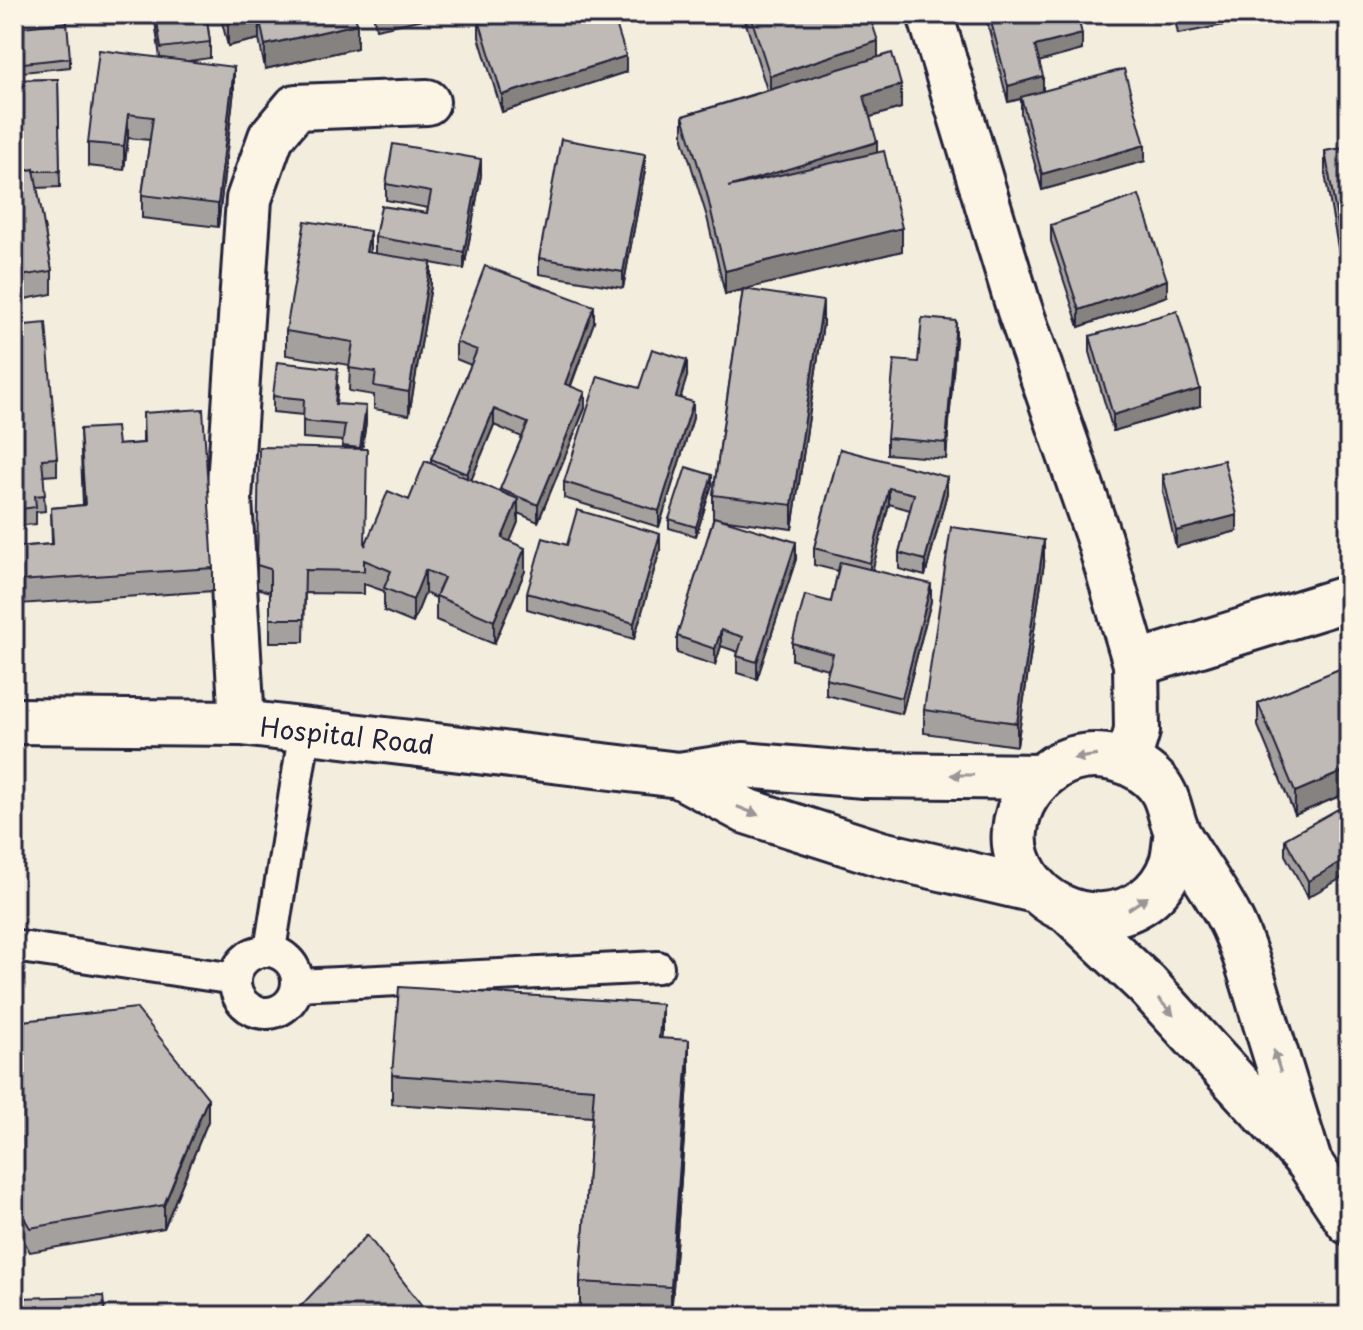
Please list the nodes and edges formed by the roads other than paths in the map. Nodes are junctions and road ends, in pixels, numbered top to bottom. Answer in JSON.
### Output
{"nodes":[{"id":1,"x":930,"y":14,"type":"edge"},
{"id":2,"x":427,"y":102,"type":"dead end"},
{"id":3,"x":1349,"y":598,"type":"edge"},
{"id":4,"x":1136,"y":664,"type":"junction"},
{"id":5,"x":14,"y":721,"type":"edge"},
{"id":6,"x":242,"y":723,"type":"junction"},
{"id":7,"x":305,"y":729,"type":"junction"},
{"id":8,"x":1128,"y":761,"type":"junction"},
{"id":9,"x":679,"y":775,"type":"junction"},
{"id":10,"x":1040,"y":777,"type":"junction"},
{"id":11,"x":1177,"y":832,"type":"junction"},
{"id":12,"x":1053,"y":902,"type":"junction"},
{"id":13,"x":14,"y":946,"type":"edge"},
{"id":14,"x":270,"y":950,"type":"junction"},
{"id":15,"x":658,"y":967,"type":"dead end"},
{"id":16,"x":235,"y":979,"type":"junction"},
{"id":17,"x":298,"y":985,"type":"junction"},
{"id":18,"x":1309,"y":1162,"type":"junction"},
{"id":19,"x":1349,"y":1222,"type":"edge"}],
"edges":[{"from":1,"to":4,"type":"street"},
{"from":2,"to":6,"type":"street"},
{"from":3,"to":4,"type":"street"},
{"from":4,"to":8,"type":"street"},
{"from":5,"to":6,"type":"street","name":"Hospital Road"},
{"from":6,"to":7,"type":"street","name":"Hospital Road"},
{"from":7,"to":9,"type":"street","name":"Hospital Road"},
{"from":7,"to":14,"type":"lane"},
{"from":8,"to":10,"type":"street","one_way":true},
{"from":8,"to":11,"type":"street"},
{"from":10,"to":9,"type":"street","one_way":true},
{"from":9,"to":12,"type":"street","one_way":true},
{"from":10,"to":12,"type":"street"},
{"from":12,"to":11,"type":"street","one_way":true},
{"from":18,"to":11,"type":"street","one_way":true},
{"from":12,"to":18,"type":"street","one_way":true},
{"from":13,"to":16,"type":"lane"},
{"from":14,"to":16,"type":"lane"},
{"from":14,"to":17,"type":"lane"},
{"from":15,"to":17,"type":"lane"},
{"from":16,"to":17,"type":"lane"},
{"from":18,"to":19,"type":"street"}]}
